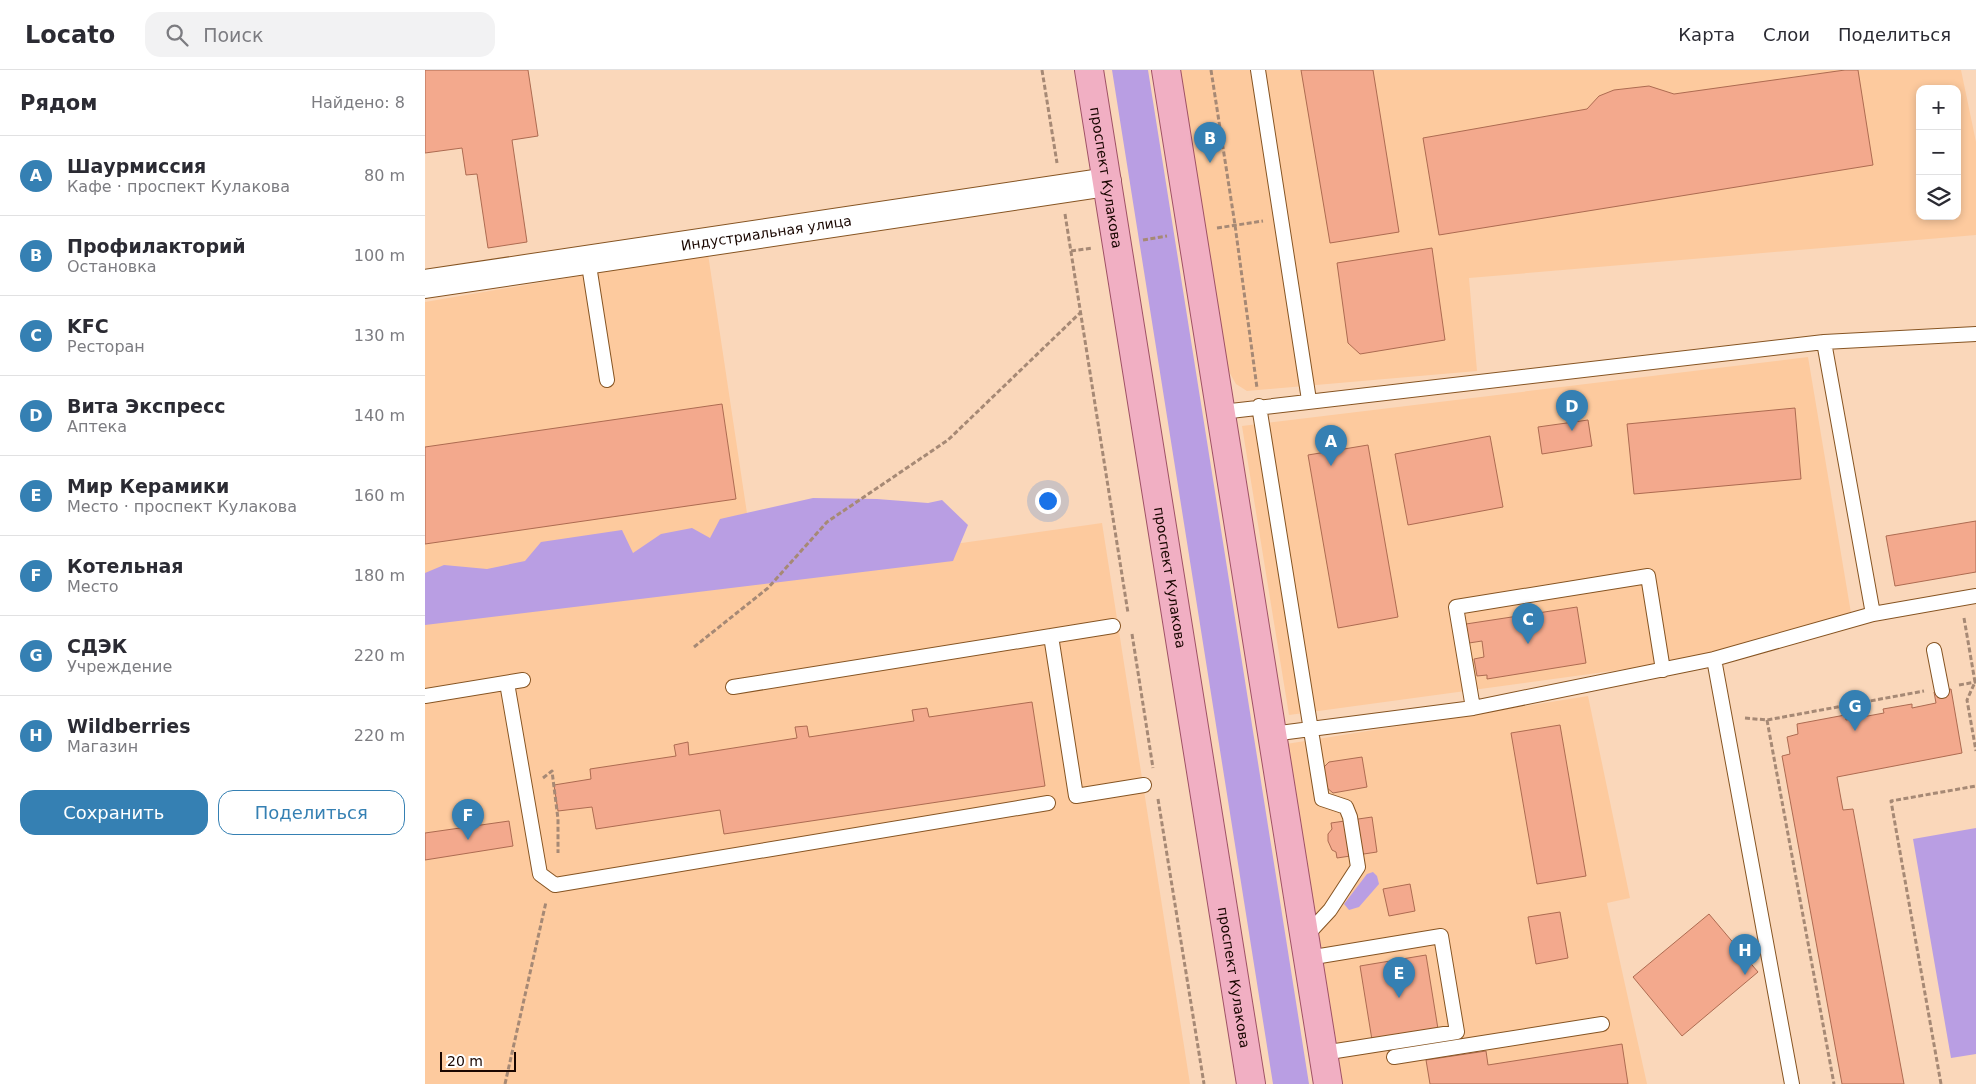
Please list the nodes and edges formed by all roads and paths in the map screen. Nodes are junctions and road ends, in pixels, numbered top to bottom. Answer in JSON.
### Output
{"nodes":[{"id":1,"x":1042,"y":70,"type":"edge"},
{"id":2,"x":1089,"y":70,"type":"edge"},
{"id":3,"x":1166,"y":70,"type":"edge"},
{"id":4,"x":1211,"y":70,"type":"edge"},
{"id":5,"x":1258,"y":70,"type":"edge"},
{"id":6,"x":1107,"y":182,"type":"junction"},
{"id":7,"x":1061,"y":188,"type":"junction"},
{"id":8,"x":588,"y":259,"type":"junction"},
{"id":9,"x":425,"y":284,"type":"edge"},
{"id":10,"x":1081,"y":312,"type":"junction"},
{"id":11,"x":1976,"y":334,"type":"edge"},
{"id":12,"x":1824,"y":342,"type":"junction"},
{"id":13,"x":607,"y":380,"type":"dead end"},
{"id":14,"x":1309,"y":400,"type":"junction"},
{"id":15,"x":1259,"y":406,"type":"junction"},
{"id":16,"x":1222,"y":412,"type":"junction"},
{"id":17,"x":1976,"y":596,"type":"edge"},
{"id":18,"x":1873,"y":614,"type":"junction"},
{"id":19,"x":1964,"y":614,"type":"dead end"},
{"id":20,"x":1129,"y":615,"type":"dead end"},
{"id":21,"x":1130,"y":625,"type":"dead end"},
{"id":22,"x":1113,"y":626,"type":"dead end"},
{"id":23,"x":1051,"y":636,"type":"junction"},
{"id":24,"x":693,"y":647,"type":"dead end"},
{"id":25,"x":1934,"y":650,"type":"dead end"},
{"id":26,"x":1714,"y":659,"type":"junction"},
{"id":27,"x":1663,"y":670,"type":"junction"},
{"id":28,"x":523,"y":680,"type":"dead end"},
{"id":29,"x":1976,"y":682,"type":"edge"},
{"id":30,"x":507,"y":683,"type":"junction"},
{"id":31,"x":733,"y":687,"type":"dead end"},
{"id":32,"x":1941,"y":690,"type":"junction"},
{"id":33,"x":425,"y":696,"type":"edge"},
{"id":34,"x":1473,"y":708,"type":"junction"},
{"id":35,"x":1744,"y":710,"type":"dead end"},
{"id":36,"x":1767,"y":720,"type":"junction"},
{"id":37,"x":1311,"y":728,"type":"junction"},
{"id":38,"x":1272,"y":734,"type":"junction"},
{"id":39,"x":1976,"y":752,"type":"edge"},
{"id":40,"x":1154,"y":771,"type":"dead end"},
{"id":41,"x":1976,"y":786,"type":"edge"},
{"id":42,"x":1151,"y":788,"type":"joint"},
{"id":43,"x":526,"y":791,"type":"junction"},
{"id":44,"x":1048,"y":803,"type":"dead end"},
{"id":45,"x":558,"y":854,"type":"dead end"},
{"id":46,"x":547,"y":899,"type":"dead end"},
{"id":47,"x":1306,"y":948,"type":"junction"},
{"id":48,"x":1603,"y":1024,"type":"dead end"},
{"id":49,"x":1323,"y":1053,"type":"junction"},
{"id":50,"x":1394,"y":1057,"type":"dead end"},
{"id":51,"x":505,"y":1084,"type":"edge"},
{"id":52,"x":1203,"y":1084,"type":"edge"},
{"id":53,"x":1251,"y":1084,"type":"edge"},
{"id":54,"x":1328,"y":1084,"type":"edge"},
{"id":55,"x":1792,"y":1084,"type":"edge"},
{"id":56,"x":1834,"y":1084,"type":"edge"},
{"id":57,"x":1941,"y":1084,"type":"edge"}],
"edges":[{"from":1,"to":7,"type":"path"},
{"from":2,"to":6,"type":"main road","name":"проспект Кулакова"},
{"from":3,"to":16,"type":"main road"},
{"from":4,"to":15,"type":"path"},
{"from":5,"to":14,"type":"lane"},
{"from":6,"to":7,"type":"street","name":"Индустриальная улица"},
{"from":6,"to":53,"type":"main road","name":"проспект Кулакова"},
{"from":7,"to":8,"type":"street","name":"Индустриальная улица"},
{"from":7,"to":10,"type":"path"},
{"from":8,"to":9,"type":"street","name":"Индустриальная улица"},
{"from":8,"to":13,"type":"lane"},
{"from":10,"to":20,"type":"path"},
{"from":10,"to":24,"type":"path"},
{"from":11,"to":12,"type":"lane"},
{"from":12,"to":14,"type":"lane"},
{"from":12,"to":18,"type":"lane"},
{"from":14,"to":15,"type":"lane"},
{"from":15,"to":16,"type":"lane"},
{"from":15,"to":37,"type":"lane"},
{"from":16,"to":38,"type":"main road"},
{"from":17,"to":18,"type":"lane"},
{"from":18,"to":26,"type":"lane"},
{"from":19,"to":29,"type":"path"},
{"from":21,"to":40,"type":"path"},
{"from":22,"to":23,"type":"lane"},
{"from":23,"to":31,"type":"lane"},
{"from":23,"to":42,"type":"lane"},
{"from":25,"to":32,"type":"lane"},
{"from":26,"to":27,"type":"lane"},
{"from":26,"to":55,"type":"lane"},
{"from":27,"to":34,"type":"lane"},
{"from":27,"to":34,"type":"lane"},
{"from":28,"to":30,"type":"lane"},
{"from":29,"to":32,"type":"path"},
{"from":29,"to":39,"type":"path"},
{"from":30,"to":33,"type":"lane"},
{"from":30,"to":43,"type":"lane"},
{"from":32,"to":36,"type":"path"},
{"from":34,"to":37,"type":"lane"},
{"from":35,"to":36,"type":"path"},
{"from":36,"to":56,"type":"path"},
{"from":37,"to":38,"type":"lane"},
{"from":37,"to":47,"type":"lane"},
{"from":38,"to":47,"type":"main road"},
{"from":41,"to":57,"type":"path"},
{"from":42,"to":52,"type":"path"},
{"from":43,"to":44,"type":"lane"},
{"from":43,"to":45,"type":"path"},
{"from":46,"to":51,"type":"path"},
{"from":47,"to":49,"type":"main road"},
{"from":47,"to":49,"type":"lane"},
{"from":48,"to":50,"type":"lane"},
{"from":49,"to":54,"type":"main road"}]}
